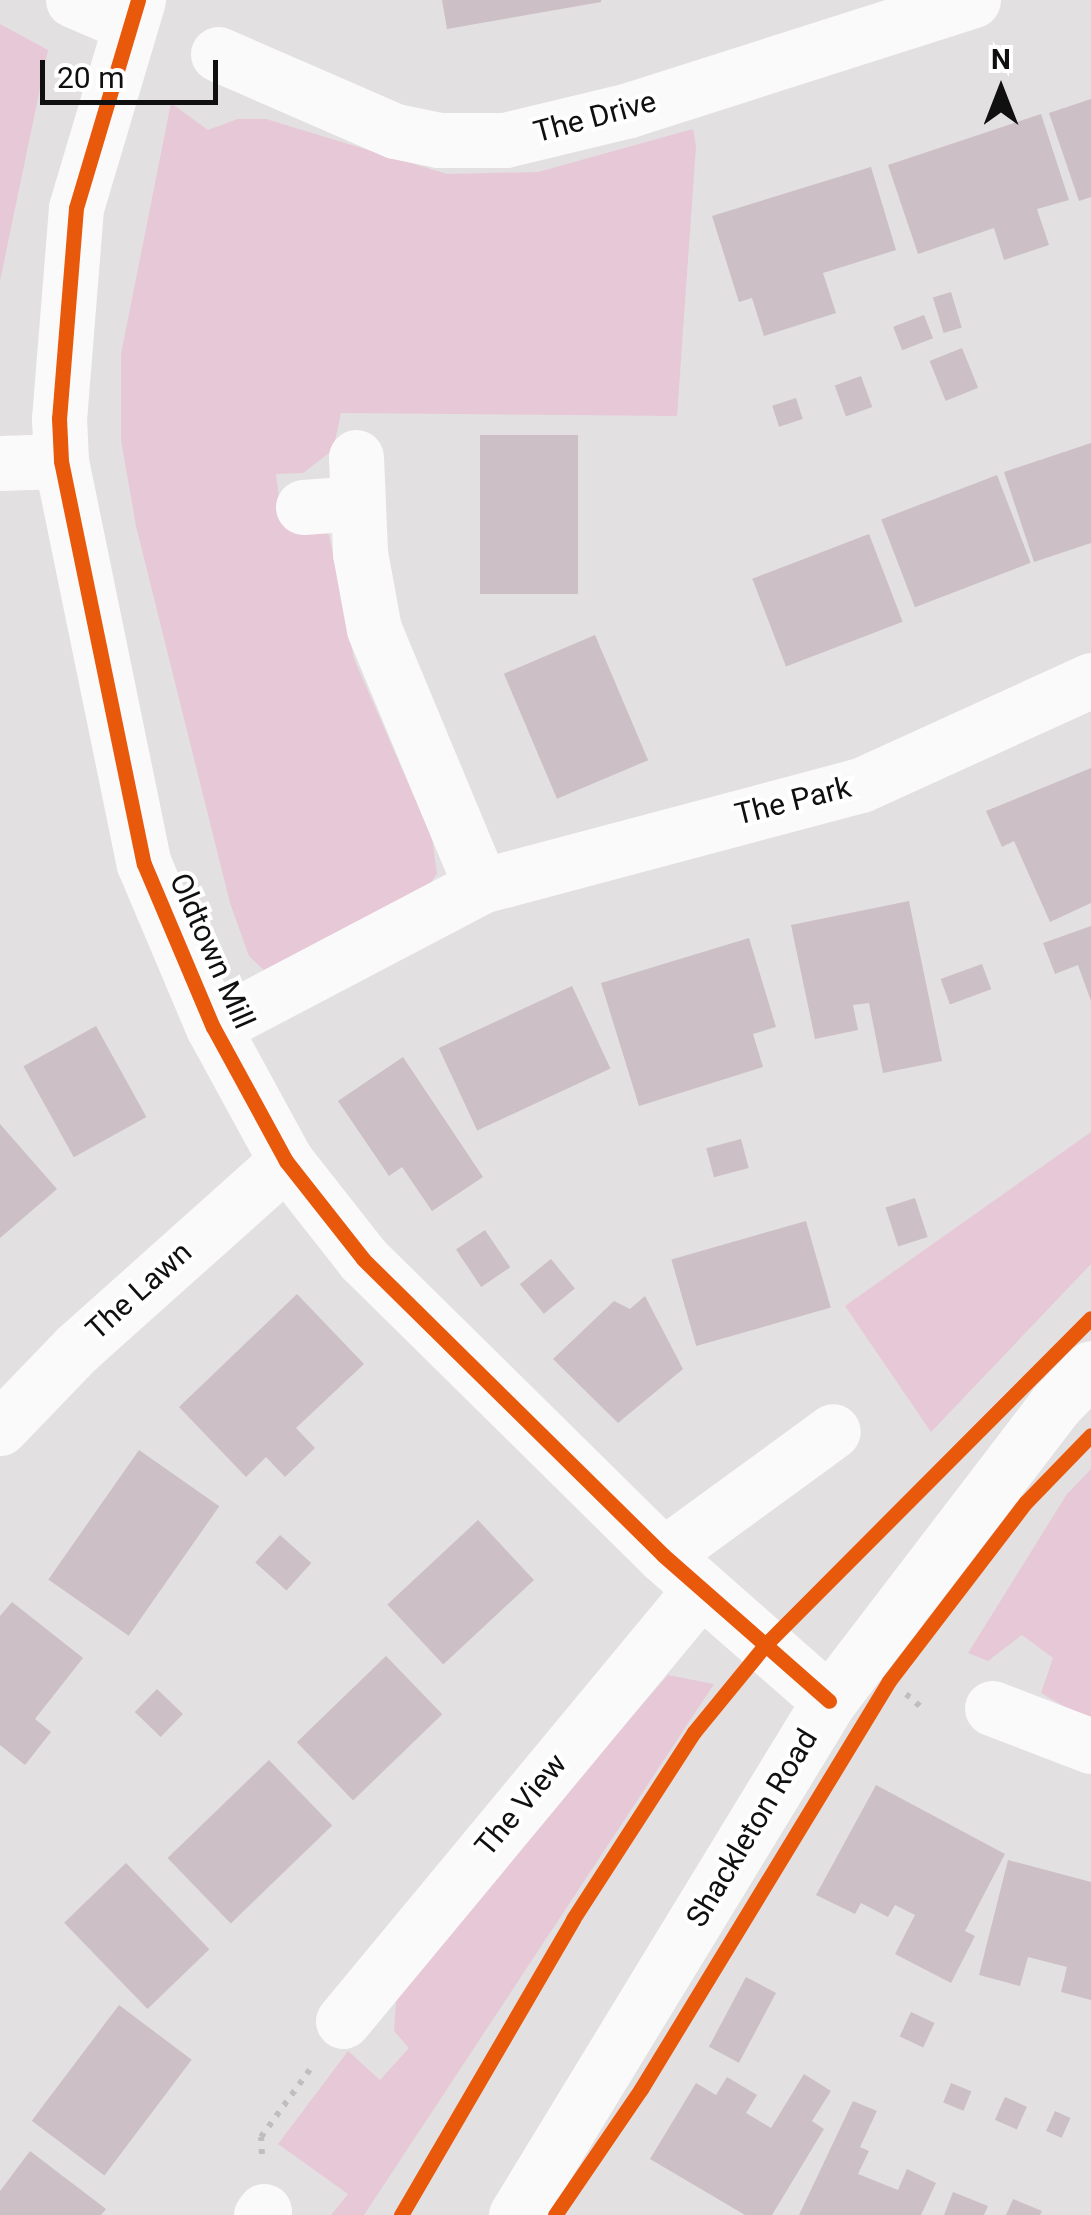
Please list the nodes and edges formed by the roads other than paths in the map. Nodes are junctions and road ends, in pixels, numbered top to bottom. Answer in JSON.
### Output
{"nodes":[{"id":1,"x":74,"y":0,"type":"edge"},
{"id":2,"x":973,"y":0,"type":"edge"},
{"id":3,"x":132,"y":12,"type":"edge"},
{"id":4,"x":218,"y":54,"type":"dead end"},
{"id":5,"x":62,"y":461,"type":"junction"},
{"id":6,"x":0,"y":463,"type":"edge"},
{"id":7,"x":303,"y":508,"type":"dead end"},
{"id":8,"x":1091,"y":680,"type":"edge"},
{"id":9,"x":481,"y":886,"type":"junction"},
{"id":10,"x":212,"y":1027,"type":"junction"},
{"id":11,"x":286,"y":1161,"type":"junction"},
{"id":12,"x":1091,"y":1368,"type":"edge"},
{"id":13,"x":0,"y":1428,"type":"edge"},
{"id":14,"x":833,"y":1431,"type":"dead end"},
{"id":15,"x":681,"y":1572,"type":"junction"},
{"id":16,"x":830,"y":1700,"type":"junction"},
{"id":17,"x":992,"y":1708,"type":"dead end"},
{"id":18,"x":1091,"y":1746,"type":"edge"},
{"id":19,"x":343,"y":2022,"type":"road end"},
{"id":20,"x":516,"y":2215,"type":"edge"}],
"edges":[{"from":1,"to":3,"type":"street"},
{"from":2,"to":4,"type":"street","name":"The Drive"},
{"from":3,"to":5,"type":"street","name":"Oldtown Mill"},
{"from":5,"to":6,"type":"street"},
{"from":5,"to":10,"type":"street","name":"Oldtown Mill"},
{"from":7,"to":9,"type":"street"},
{"from":8,"to":9,"type":"street","name":"The Park"},
{"from":9,"to":10,"type":"street","name":"The Park"},
{"from":10,"to":11,"type":"street","name":"Oldtown Mill"},
{"from":11,"to":13,"type":"street","name":"The Lawn"},
{"from":11,"to":15,"type":"street","name":"Oldtown Mill"},
{"from":12,"to":16,"type":"street","name":"Shackleton Road"},
{"from":14,"to":15,"type":"street","name":"The View"},
{"from":15,"to":16,"type":"street","name":"Oldtown Mill"},
{"from":15,"to":19,"type":"street","name":"The View"},
{"from":16,"to":20,"type":"street","name":"Shackleton Road"},
{"from":17,"to":18,"type":"street"}]}
